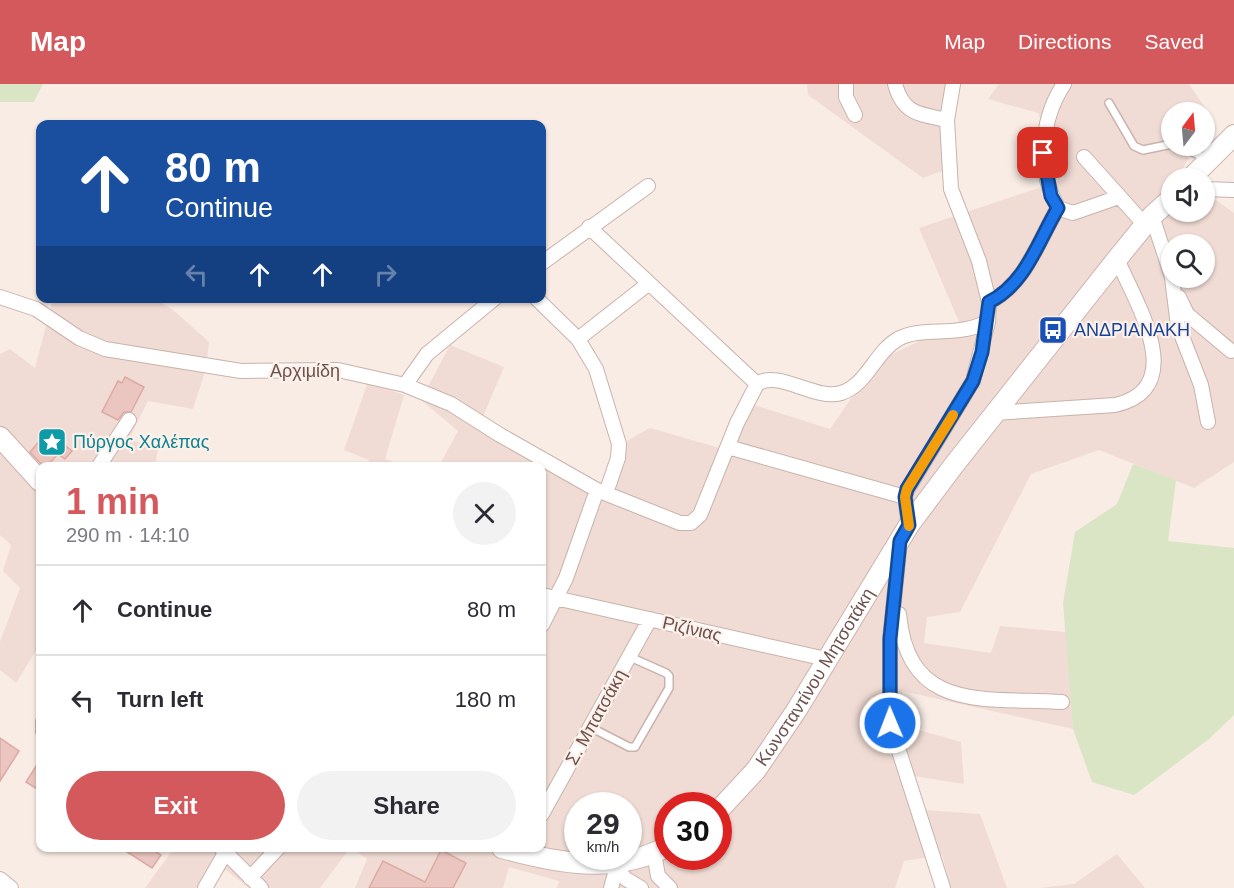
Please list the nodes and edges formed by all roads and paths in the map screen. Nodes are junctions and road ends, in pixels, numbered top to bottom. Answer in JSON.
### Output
{"nodes":[{"id":1,"x":846,"y":84,"type":"edge"},
{"id":2,"x":895,"y":84,"type":"edge"},
{"id":3,"x":953,"y":84,"type":"edge"},
{"id":4,"x":1064,"y":84,"type":"edge"},
{"id":5,"x":1109,"y":104,"type":"dead end"},
{"id":6,"x":855,"y":115,"type":"dead end"},
{"id":7,"x":946,"y":120,"type":"junction"},
{"id":8,"x":1234,"y":135,"type":"edge"},
{"id":9,"x":1161,"y":146,"type":"edge"},
{"id":10,"x":1201,"y":156,"type":"edge"},
{"id":11,"x":1084,"y":157,"type":"dead end"},
{"id":12,"x":1209,"y":160,"type":"junction"},
{"id":13,"x":1201,"y":168,"type":"edge"},
{"id":14,"x":648,"y":186,"type":"dead end"},
{"id":15,"x":1215,"y":189,"type":"edge"},
{"id":16,"x":1234,"y":190,"type":"edge"},
{"id":17,"x":1119,"y":197,"type":"junction"},
{"id":18,"x":1058,"y":208,"type":"junction"},
{"id":19,"x":1161,"y":209,"type":"edge"},
{"id":20,"x":1148,"y":221,"type":"junction"},
{"id":21,"x":589,"y":227,"type":"junction"},
{"id":22,"x":1161,"y":253,"type":"edge"},
{"id":23,"x":1117,"y":259,"type":"junction"},
{"id":24,"x":546,"y":260,"type":"edge"},
{"id":25,"x":648,"y":284,"type":"junction"},
{"id":26,"x":1174,"y":288,"type":"edge"},
{"id":27,"x":1176,"y":288,"type":"edge"},
{"id":28,"x":0,"y":297,"type":"edge"},
{"id":29,"x":989,"y":302,"type":"junction"},
{"id":30,"x":489,"y":303,"type":"edge"},
{"id":31,"x":541,"y":303,"type":"edge"},
{"id":32,"x":988,"y":322,"type":"junction"},
{"id":33,"x":578,"y":339,"type":"junction"},
{"id":34,"x":1231,"y":351,"type":"dead end"},
{"id":35,"x":757,"y":384,"type":"junction"},
{"id":36,"x":405,"y":385,"type":"junction"},
{"id":37,"x":994,"y":413,"type":"junction"},
{"id":38,"x":129,"y":420,"type":"dead end"},
{"id":39,"x":1208,"y":422,"type":"dead end"},
{"id":40,"x":0,"y":437,"type":"edge"},
{"id":41,"x":728,"y":447,"type":"junction"},
{"id":42,"x":102,"y":462,"type":"edge"},
{"id":43,"x":36,"y":478,"type":"edge"},
{"id":44,"x":601,"y":491,"type":"junction"},
{"id":45,"x":905,"y":497,"type":"junction"},
{"id":46,"x":905,"y":533,"type":"junction"},
{"id":47,"x":897,"y":588,"type":"junction"},
{"id":48,"x":546,"y":596,"type":"edge"},
{"id":49,"x":558,"y":598,"type":"junction"},
{"id":50,"x":546,"y":618,"type":"edge"},
{"id":51,"x":650,"y":619,"type":"junction"},
{"id":52,"x":630,"y":657,"type":"junction"},
{"id":53,"x":826,"y":659,"type":"junction"},
{"id":54,"x":1062,"y":702,"type":"dead end"},
{"id":55,"x":591,"y":728,"type":"junction"},
{"id":56,"x":732,"y":796,"type":"edge"},
{"id":57,"x":546,"y":807,"type":"edge"},
{"id":58,"x":223,"y":852,"type":"edge"},
{"id":59,"x":227,"y":852,"type":"edge"},
{"id":60,"x":274,"y":852,"type":"edge"},
{"id":61,"x":526,"y":852,"type":"edge"},
{"id":62,"x":564,"y":862,"type":"edge"},
{"id":63,"x":614,"y":870,"type":"edge"},
{"id":64,"x":618,"y":870,"type":"edge"},
{"id":65,"x":659,"y":870,"type":"edge"},
{"id":66,"x":658,"y":876,"type":"junction"},
{"id":67,"x":250,"y":878,"type":"junction"},
{"id":68,"x":0,"y":879,"type":"edge"},
{"id":69,"x":10,"y":888,"type":"edge"},
{"id":70,"x":205,"y":888,"type":"edge"},
{"id":71,"x":261,"y":888,"type":"edge"},
{"id":72,"x":611,"y":888,"type":"edge"},
{"id":73,"x":640,"y":888,"type":"edge"},
{"id":74,"x":649,"y":888,"type":"edge"},
{"id":75,"x":670,"y":888,"type":"edge"},
{"id":76,"x":943,"y":888,"type":"edge"}],
"edges":[{"from":1,"to":6,"type":"street"},
{"from":2,"to":7,"type":"street"},
{"from":3,"to":7,"type":"street"},
{"from":4,"to":18,"type":"street"},
{"from":5,"to":9,"type":"lane"},
{"from":7,"to":29,"type":"street"},
{"from":8,"to":12,"type":"main road"},
{"from":10,"to":12,"type":"lane"},
{"from":11,"to":17,"type":"street"},
{"from":12,"to":13,"type":"main road"},
{"from":14,"to":21,"type":"street"},
{"from":15,"to":16,"type":"street"},
{"from":17,"to":18,"type":"street"},
{"from":17,"to":20,"type":"street"},
{"from":18,"to":29,"type":"street"},
{"from":19,"to":20,"type":"main road","name":"Κωνσταντίνου Μητσοτάκη"},
{"from":20,"to":22,"type":"street"},
{"from":20,"to":23,"type":"main road","name":"Κωνσταντίνου Μητσοτάκη"},
{"from":21,"to":24,"type":"street"},
{"from":21,"to":25,"type":"street"},
{"from":23,"to":37,"type":"main road","name":"Κωνσταντίνου Μητσοτάκη"},
{"from":23,"to":37,"type":"street"},
{"from":25,"to":33,"type":"street"},
{"from":25,"to":35,"type":"street"},
{"from":26,"to":39,"type":"street"},
{"from":27,"to":34,"type":"street"},
{"from":28,"to":36,"type":"street","name":"Αρχιμίδη"},
{"from":29,"to":32,"type":"street"},
{"from":30,"to":36,"type":"street"},
{"from":31,"to":33,"type":"street"},
{"from":32,"to":35,"type":"street"},
{"from":32,"to":45,"type":"street"},
{"from":33,"to":44,"type":"street"},
{"from":35,"to":41,"type":"street"},
{"from":36,"to":44,"type":"street","name":"Αρχιμίδη"},
{"from":37,"to":46,"type":"main road","name":"Κωνσταντίνου Μητσοτάκη"},
{"from":38,"to":42,"type":"street"},
{"from":40,"to":43,"type":"main road"},
{"from":41,"to":44,"type":"street","name":"Αρχιμίδη"},
{"from":41,"to":45,"type":"street"},
{"from":44,"to":49,"type":"street"},
{"from":45,"to":46,"type":"street"},
{"from":46,"to":47,"type":"street"},
{"from":46,"to":53,"type":"main road","name":"Κωνσταντίνου Μητσοτάκη"},
{"from":47,"to":54,"type":"street"},
{"from":47,"to":76,"type":"street"},
{"from":48,"to":49,"type":"street","name":"Ριζίνιας"},
{"from":49,"to":50,"type":"street"},
{"from":49,"to":51,"type":"street","name":"Ριζίνιας"},
{"from":51,"to":52,"type":"street","name":"Σ. Μπατσάκη"},
{"from":51,"to":53,"type":"street","name":"Ριζίνιας"},
{"from":52,"to":55,"type":"street","name":"Σ. Μπατσάκη"},
{"from":52,"to":55,"type":"lane"},
{"from":53,"to":56,"type":"main road","name":"Κωνσταντίνου Μητσοτάκη"},
{"from":55,"to":57,"type":"street","name":"Σ. Μπατσάκη"},
{"from":58,"to":70,"type":"street"},
{"from":59,"to":67,"type":"street"},
{"from":60,"to":67,"type":"street"},
{"from":61,"to":62,"type":"main road"},
{"from":63,"to":72,"type":"street"},
{"from":64,"to":73,"type":"street"},
{"from":65,"to":66,"type":"street"},
{"from":66,"to":74,"type":"street"},
{"from":66,"to":75,"type":"street"},
{"from":67,"to":71,"type":"street"},
{"from":68,"to":69,"type":"street"}]}
